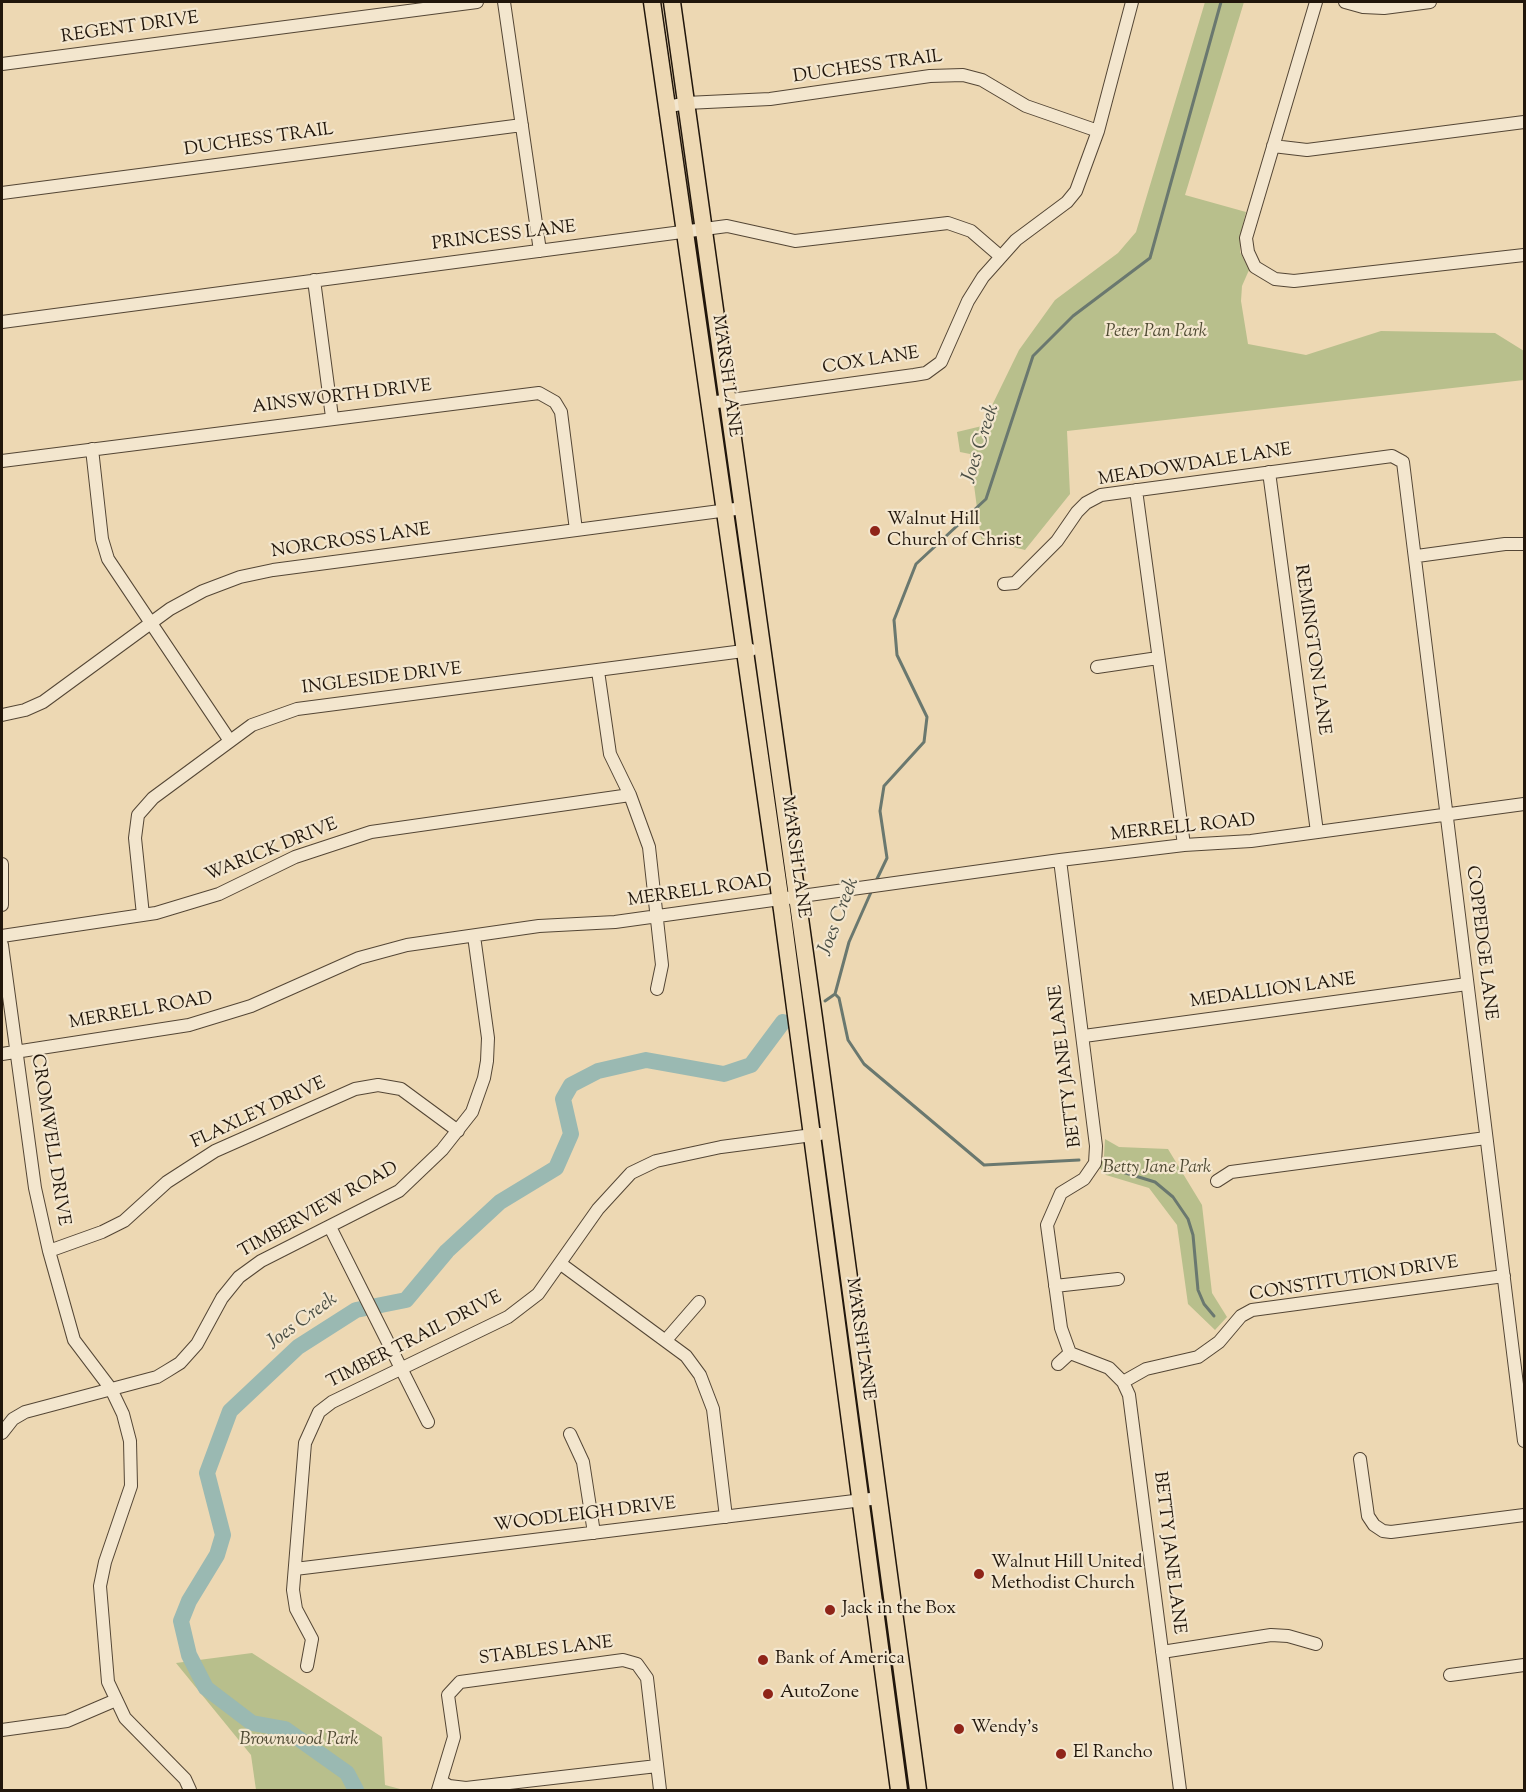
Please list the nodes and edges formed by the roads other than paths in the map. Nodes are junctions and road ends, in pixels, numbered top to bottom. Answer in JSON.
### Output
{"nodes":[{"id":1,"x":477,"y":2,"type":"edge"},
{"id":2,"x":504,"y":2,"type":"edge"},
{"id":3,"x":652,"y":2,"type":"edge"},
{"id":4,"x":672,"y":2,"type":"edge"},
{"id":5,"x":1132,"y":2,"type":"edge"},
{"id":6,"x":1316,"y":2,"type":"edge"},
{"id":7,"x":1344,"y":2,"type":"edge"},
{"id":8,"x":1430,"y":2,"type":"edge"},
{"id":9,"x":675,"y":20,"type":"junction"},
{"id":10,"x":655,"y":23,"type":"junction"},
{"id":11,"x":2,"y":64,"type":"edge"},
{"id":12,"x":686,"y":103,"type":"junction"},
{"id":13,"x":667,"y":107,"type":"junction"},
{"id":14,"x":1524,"y":122,"type":"edge"},
{"id":15,"x":522,"y":124,"type":"junction"},
{"id":16,"x":1098,"y":131,"type":"junction"},
{"id":17,"x":1272,"y":146,"type":"junction"},
{"id":18,"x":2,"y":193,"type":"edge"},
{"id":19,"x":704,"y":229,"type":"junction"},
{"id":20,"x":685,"y":232,"type":"junction"},
{"id":21,"x":540,"y":251,"type":"junction"},
{"id":22,"x":1524,"y":255,"type":"edge"},
{"id":23,"x":1000,"y":256,"type":"junction"},
{"id":24,"x":314,"y":280,"type":"junction"},
{"id":25,"x":2,"y":322,"type":"edge"},
{"id":26,"x":728,"y":401,"type":"junction"},
{"id":27,"x":709,"y":403,"type":"junction"},
{"id":28,"x":332,"y":417,"type":"junction"},
{"id":29,"x":92,"y":449,"type":"junction"},
{"id":30,"x":1392,"y":456,"type":"joint"},
{"id":31,"x":2,"y":461,"type":"edge"},
{"id":32,"x":1269,"y":472,"type":"junction"},
{"id":33,"x":1136,"y":490,"type":"junction"},
{"id":34,"x":743,"y":508,"type":"junction"},
{"id":35,"x":724,"y":510,"type":"junction"},
{"id":36,"x":576,"y":530,"type":"junction"},
{"id":37,"x":1524,"y":544,"type":"edge"},
{"id":38,"x":1416,"y":556,"type":"junction"},
{"id":39,"x":1004,"y":584,"type":"dead end"},
{"id":40,"x":150,"y":622,"type":"junction"},
{"id":41,"x":763,"y":648,"type":"junction"},
{"id":42,"x":745,"y":651,"type":"junction"},
{"id":43,"x":1158,"y":658,"type":"junction"},
{"id":44,"x":1096,"y":667,"type":"dead end"},
{"id":45,"x":598,"y":670,"type":"junction"},
{"id":46,"x":2,"y":716,"type":"edge"},
{"id":47,"x":231,"y":741,"type":"junction"},
{"id":48,"x":630,"y":795,"type":"junction"},
{"id":49,"x":1524,"y":804,"type":"edge"},
{"id":50,"x":1447,"y":814,"type":"junction"},
{"id":51,"x":1317,"y":832,"type":"junction"},
{"id":52,"x":1184,"y":846,"type":"junction"},
{"id":53,"x":1060,"y":861,"type":"junction"},
{"id":54,"x":2,"y":864,"type":"edge"},
{"id":55,"x":798,"y":897,"type":"junction"},
{"id":56,"x":780,"y":899,"type":"junction"},
{"id":57,"x":2,"y":905,"type":"edge"},
{"id":58,"x":143,"y":915,"type":"junction"},
{"id":59,"x":657,"y":916,"type":"junction"},
{"id":60,"x":2,"y":936,"type":"edge"},
{"id":61,"x":474,"y":936,"type":"junction"},
{"id":62,"x":2,"y":945,"type":"edge"},
{"id":63,"x":1467,"y":984,"type":"junction"},
{"id":64,"x":657,"y":988,"type":"dead end"},
{"id":65,"x":1084,"y":1036,"type":"junction"},
{"id":66,"x":16,"y":1052,"type":"junction"},
{"id":67,"x":2,"y":1054,"type":"edge"},
{"id":68,"x":458,"y":1131,"type":"junction"},
{"id":69,"x":830,"y":1134,"type":"junction"},
{"id":70,"x":812,"y":1135,"type":"junction"},
{"id":71,"x":1486,"y":1138,"type":"junction"},
{"id":72,"x":1217,"y":1181,"type":"dead end"},
{"id":73,"x":330,"y":1227,"type":"junction"},
{"id":74,"x":49,"y":1251,"type":"junction"},
{"id":75,"x":561,"y":1264,"type":"junction"},
{"id":76,"x":1504,"y":1276,"type":"junction"},
{"id":77,"x":1118,"y":1279,"type":"dead end"},
{"id":78,"x":1055,"y":1286,"type":"junction"},
{"id":79,"x":699,"y":1302,"type":"dead end"},
{"id":80,"x":855,"y":1321,"type":"junction"},
{"id":81,"x":837,"y":1324,"type":"junction"},
{"id":82,"x":666,"y":1340,"type":"junction"},
{"id":83,"x":1070,"y":1353,"type":"junction"},
{"id":84,"x":1058,"y":1364,"type":"dead end"},
{"id":85,"x":401,"y":1368,"type":"junction"},
{"id":86,"x":1123,"y":1383,"type":"junction"},
{"id":87,"x":111,"y":1389,"type":"junction"},
{"id":88,"x":428,"y":1422,"type":"dead end"},
{"id":89,"x":2,"y":1433,"type":"edge"},
{"id":90,"x":570,"y":1434,"type":"dead end"},
{"id":91,"x":1524,"y":1437,"type":"edge"},
{"id":92,"x":1360,"y":1459,"type":"dead end"},
{"id":93,"x":879,"y":1498,"type":"junction"},
{"id":94,"x":860,"y":1500,"type":"junction"},
{"id":95,"x":1524,"y":1515,"type":"edge"},
{"id":96,"x":726,"y":1517,"type":"junction"},
{"id":97,"x":594,"y":1533,"type":"junction"},
{"id":98,"x":295,"y":1569,"type":"junction"},
{"id":99,"x":1316,"y":1644,"type":"dead end"},
{"id":100,"x":1162,"y":1652,"type":"junction"},
{"id":101,"x":900,"y":1655,"type":"junction"},
{"id":102,"x":881,"y":1657,"type":"junction"},
{"id":103,"x":1524,"y":1665,"type":"edge"},
{"id":104,"x":307,"y":1666,"type":"dead end"},
{"id":105,"x":1450,"y":1675,"type":"dead end"},
{"id":106,"x":116,"y":1700,"type":"junction"},
{"id":107,"x":2,"y":1730,"type":"edge"},
{"id":108,"x":657,"y":1766,"type":"junction"},
{"id":109,"x":917,"y":1784,"type":"edge"},
{"id":110,"x":898,"y":1785,"type":"edge"},
{"id":111,"x":439,"y":1786,"type":"edge"},
{"id":112,"x":190,"y":1791,"type":"edge"},
{"id":113,"x":660,"y":1791,"type":"edge"},
{"id":114,"x":1180,"y":1791,"type":"edge"}],
"edges":[{"from":1,"to":11,"type":"street","name":"REGENT DRIVE"},
{"from":2,"to":15,"type":"street"},
{"from":3,"to":10,"type":"main road","name":"MARSH LANE"},
{"from":4,"to":9,"type":"main road","name":"MARSH LANE"},
{"from":5,"to":16,"type":"street","name":"COX LANE"},
{"from":6,"to":17,"type":"street"},
{"from":7,"to":8,"type":"street"},
{"from":9,"to":10,"type":"main road"},
{"from":9,"to":12,"type":"main road","name":"MARSH LANE"},
{"from":10,"to":13,"type":"main road","name":"MARSH LANE"},
{"from":12,"to":13,"type":"street","name":"DUCHESS TRAIL"},
{"from":12,"to":16,"type":"street","name":"DUCHESS TRAIL"},
{"from":12,"to":19,"type":"main road","name":"MARSH LANE"},
{"from":13,"to":20,"type":"main road","name":"MARSH LANE"},
{"from":14,"to":17,"type":"street"},
{"from":15,"to":18,"type":"street","name":"DUCHESS TRAIL"},
{"from":15,"to":21,"type":"street"},
{"from":16,"to":23,"type":"street","name":"COX LANE"},
{"from":17,"to":22,"type":"street"},
{"from":19,"to":20,"type":"street","name":"PRINCESS LANE"},
{"from":19,"to":23,"type":"street","name":"PRINCESS LANE"},
{"from":19,"to":26,"type":"main road","name":"MARSH LANE"},
{"from":20,"to":21,"type":"street","name":"PRINCESS LANE"},
{"from":20,"to":27,"type":"main road","name":"MARSH LANE"},
{"from":21,"to":24,"type":"street","name":"PRINCESS LANE"},
{"from":23,"to":26,"type":"street","name":"COX LANE"},
{"from":24,"to":25,"type":"street","name":"PRINCESS LANE"},
{"from":24,"to":28,"type":"street"},
{"from":26,"to":27,"type":"street","name":"COX LANE"},
{"from":26,"to":34,"type":"main road","name":"MARSH LANE"},
{"from":27,"to":35,"type":"main road","name":"MARSH LANE"},
{"from":28,"to":29,"type":"street","name":"AINSWORTH DRIVE"},
{"from":28,"to":36,"type":"street","name":"AINSWORTH DRIVE"},
{"from":29,"to":31,"type":"street","name":"AINSWORTH DRIVE"},
{"from":29,"to":40,"type":"street"},
{"from":30,"to":32,"type":"street","name":"MEADOWDALE LANE"},
{"from":30,"to":38,"type":"street","name":"COPPEDGE LANE"},
{"from":32,"to":33,"type":"street","name":"MEADOWDALE LANE"},
{"from":32,"to":51,"type":"street","name":"REMINGTON LANE"},
{"from":33,"to":39,"type":"street","name":"MEADOWDALE LANE"},
{"from":33,"to":43,"type":"street"},
{"from":34,"to":35,"type":"street","name":"NORCROSS LANE"},
{"from":34,"to":41,"type":"main road","name":"MARSH LANE"},
{"from":35,"to":36,"type":"street","name":"NORCROSS LANE"},
{"from":35,"to":42,"type":"main road","name":"MARSH LANE"},
{"from":36,"to":40,"type":"street","name":"NORCROSS LANE"},
{"from":37,"to":38,"type":"street"},
{"from":38,"to":50,"type":"street","name":"COPPEDGE LANE"},
{"from":40,"to":46,"type":"street","name":"NORCROSS LANE"},
{"from":40,"to":47,"type":"street"},
{"from":41,"to":42,"type":"street","name":"INGLESIDE DRIVE"},
{"from":41,"to":55,"type":"main road","name":"MARSH LANE"},
{"from":42,"to":45,"type":"street","name":"INGLESIDE DRIVE"},
{"from":42,"to":56,"type":"main road","name":"MARSH LANE"},
{"from":43,"to":44,"type":"street"},
{"from":43,"to":52,"type":"street"},
{"from":45,"to":47,"type":"street","name":"INGLESIDE DRIVE"},
{"from":45,"to":48,"type":"street"},
{"from":47,"to":58,"type":"street","name":"INGLESIDE DRIVE"},
{"from":48,"to":58,"type":"street","name":"WARICK DRIVE"},
{"from":48,"to":59,"type":"street"},
{"from":49,"to":50,"type":"street","name":"MERRELL ROAD"},
{"from":50,"to":51,"type":"street","name":"MERRELL ROAD"},
{"from":50,"to":63,"type":"street","name":"COPPEDGE LANE"},
{"from":51,"to":52,"type":"street","name":"MERRELL ROAD"},
{"from":52,"to":53,"type":"street","name":"MERRELL ROAD"},
{"from":53,"to":55,"type":"street","name":"MERRELL ROAD"},
{"from":53,"to":65,"type":"street","name":"BETTY JANE LANE"},
{"from":54,"to":57,"type":"street"},
{"from":55,"to":56,"type":"street","name":"MERRELL ROAD"},
{"from":55,"to":69,"type":"main road","name":"MARSH LANE"},
{"from":56,"to":59,"type":"street","name":"MERRELL ROAD"},
{"from":56,"to":70,"type":"main road","name":"MARSH LANE"},
{"from":58,"to":60,"type":"street","name":"WARICK DRIVE"},
{"from":59,"to":61,"type":"street","name":"MERRELL ROAD"},
{"from":59,"to":64,"type":"street"},
{"from":61,"to":66,"type":"street","name":"MERRELL ROAD"},
{"from":61,"to":68,"type":"street","name":"TIMBERVIEW ROAD"},
{"from":62,"to":66,"type":"street","name":"CROMWELL DRIVE"},
{"from":63,"to":65,"type":"street","name":"MEDALLION LANE"},
{"from":63,"to":71,"type":"street","name":"COPPEDGE LANE"},
{"from":65,"to":78,"type":"street","name":"BETTY JANE LANE"},
{"from":66,"to":67,"type":"street","name":"MERRELL ROAD"},
{"from":66,"to":74,"type":"street","name":"CROMWELL DRIVE"},
{"from":68,"to":73,"type":"street","name":"TIMBERVIEW ROAD"},
{"from":68,"to":74,"type":"street","name":"FLAXLEY DRIVE"},
{"from":69,"to":70,"type":"street","name":"TIMBER TRAIL DRIVE"},
{"from":69,"to":80,"type":"main road","name":"MARSH LANE"},
{"from":70,"to":75,"type":"street","name":"TIMBER TRAIL DRIVE"},
{"from":70,"to":81,"type":"main road","name":"MARSH LANE"},
{"from":71,"to":72,"type":"street"},
{"from":71,"to":76,"type":"street","name":"COPPEDGE LANE"},
{"from":73,"to":85,"type":"street"},
{"from":73,"to":87,"type":"street","name":"TIMBERVIEW ROAD"},
{"from":74,"to":87,"type":"street","name":"CROMWELL DRIVE"},
{"from":75,"to":82,"type":"street"},
{"from":75,"to":85,"type":"street","name":"TIMBER TRAIL DRIVE"},
{"from":76,"to":86,"type":"street","name":"CONSTITUTION DRIVE"},
{"from":76,"to":91,"type":"street","name":"COPPEDGE LANE"},
{"from":77,"to":78,"type":"street"},
{"from":78,"to":83,"type":"street","name":"BETTY JANE LANE"},
{"from":79,"to":82,"type":"street"},
{"from":80,"to":81,"type":"main road"},
{"from":80,"to":93,"type":"main road","name":"MARSH LANE"},
{"from":81,"to":94,"type":"main road","name":"MARSH LANE"},
{"from":82,"to":96,"type":"street"},
{"from":83,"to":84,"type":"street"},
{"from":83,"to":86,"type":"street"},
{"from":85,"to":88,"type":"street"},
{"from":85,"to":98,"type":"street","name":"TIMBER TRAIL DRIVE"},
{"from":86,"to":100,"type":"street","name":"BETTY JANE LANE"},
{"from":87,"to":89,"type":"street","name":"TIMBERVIEW ROAD"},
{"from":87,"to":106,"type":"street","name":"CROMWELL DRIVE"},
{"from":90,"to":97,"type":"street"},
{"from":92,"to":95,"type":"street"},
{"from":93,"to":94,"type":"street","name":"WOODLEIGH DRIVE"},
{"from":93,"to":101,"type":"main road","name":"MARSH LANE"},
{"from":94,"to":96,"type":"street","name":"WOODLEIGH DRIVE"},
{"from":94,"to":102,"type":"main road","name":"MARSH LANE"},
{"from":96,"to":97,"type":"street","name":"WOODLEIGH DRIVE"},
{"from":97,"to":98,"type":"street","name":"WOODLEIGH DRIVE"},
{"from":98,"to":104,"type":"street","name":"TIMBER TRAIL DRIVE"},
{"from":99,"to":100,"type":"street"},
{"from":100,"to":114,"type":"street","name":"BETTY JANE LANE"},
{"from":101,"to":102,"type":"main road"},
{"from":101,"to":109,"type":"main road","name":"MARSH LANE"},
{"from":102,"to":110,"type":"main road","name":"MARSH LANE"},
{"from":103,"to":105,"type":"street"},
{"from":106,"to":107,"type":"street"},
{"from":106,"to":112,"type":"street","name":"CROMWELL DRIVE"},
{"from":108,"to":111,"type":"street"},
{"from":108,"to":111,"type":"street","name":"STABLES LANE"},
{"from":108,"to":113,"type":"street"},
{"from":109,"to":110,"type":"main road"}]}
